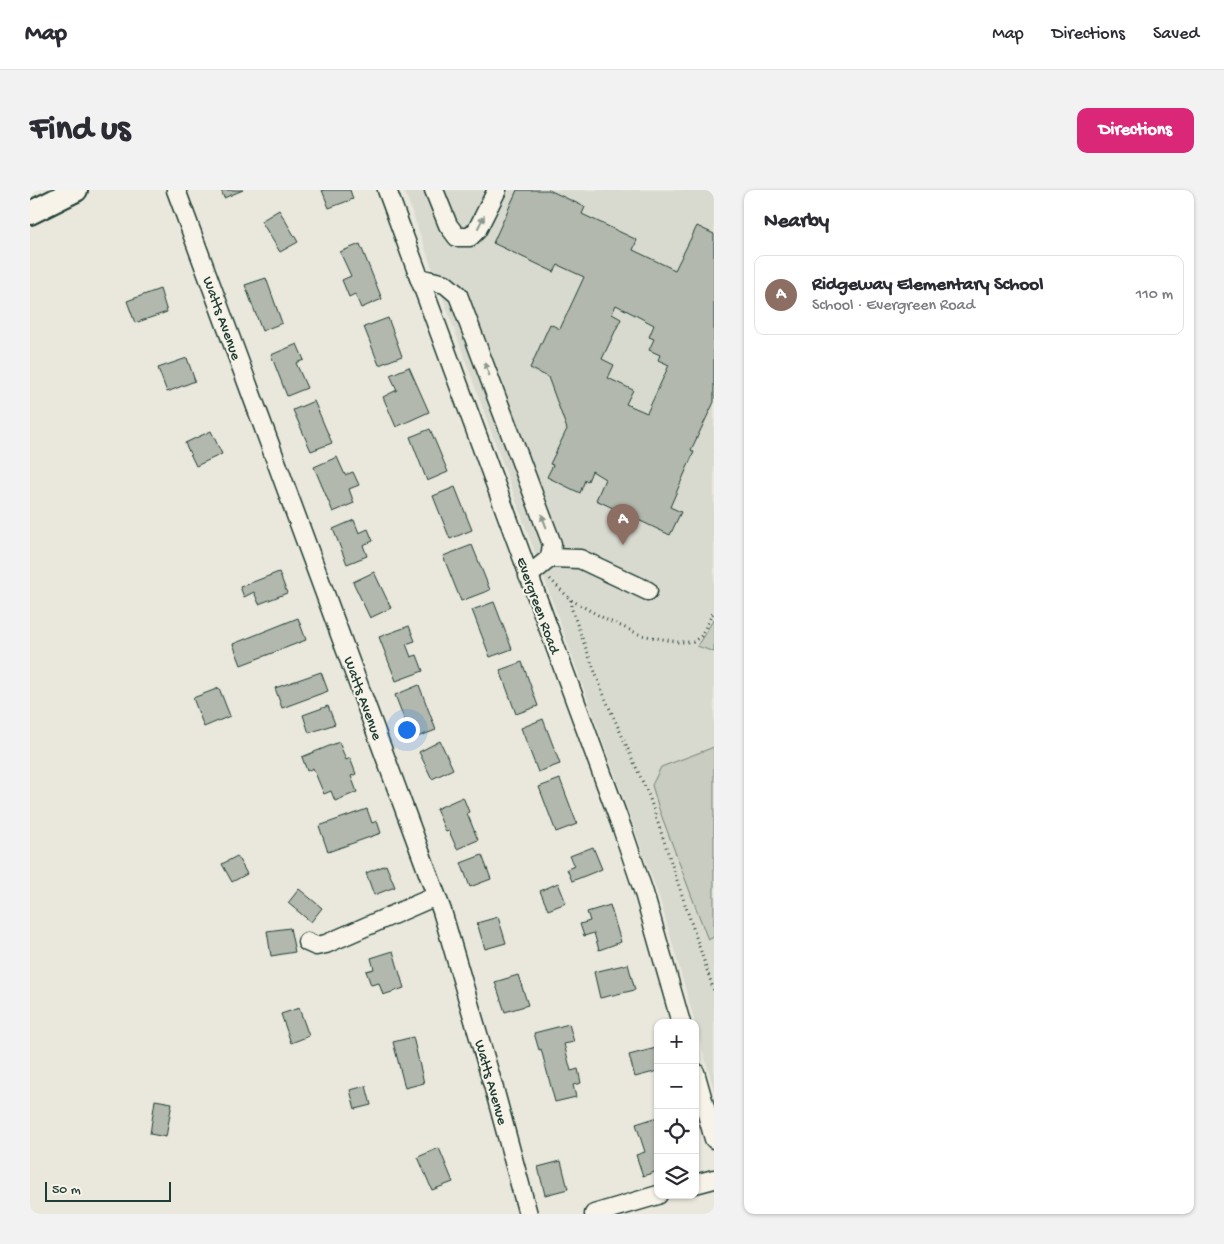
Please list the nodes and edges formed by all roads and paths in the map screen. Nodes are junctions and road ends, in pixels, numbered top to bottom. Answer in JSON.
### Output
{"nodes":[{"id":1,"x":76,"y":190,"type":"edge"},
{"id":2,"x":176,"y":190,"type":"edge"},
{"id":3,"x":387,"y":190,"type":"edge"},
{"id":4,"x":434,"y":190,"type":"edge"},
{"id":5,"x":497,"y":190,"type":"edge"},
{"id":6,"x":30,"y":213,"type":"edge"},
{"id":7,"x":419,"y":278,"type":"junction"},
{"id":8,"x":550,"y":558,"type":"junction"},
{"id":9,"x":528,"y":576,"type":"junction"},
{"id":10,"x":550,"y":579,"type":"dead end"},
{"id":11,"x":648,"y":592,"type":"dead end"},
{"id":12,"x":571,"y":600,"type":"junction"},
{"id":13,"x":714,"y":611,"type":"edge"},
{"id":14,"x":436,"y":896,"type":"junction"},
{"id":15,"x":307,"y":942,"type":"dead end"},
{"id":16,"x":714,"y":991,"type":"edge"},
{"id":17,"x":680,"y":1019,"type":"edge"},
{"id":18,"x":699,"y":1086,"type":"edge"},
{"id":19,"x":714,"y":1139,"type":"edge"},
{"id":20,"x":714,"y":1179,"type":"edge"},
{"id":21,"x":699,"y":1183,"type":"edge"},
{"id":22,"x":654,"y":1196,"type":"edge"},
{"id":23,"x":528,"y":1214,"type":"edge"},
{"id":24,"x":594,"y":1214,"type":"edge"}],
"edges":[{"from":1,"to":6,"type":"main road"},
{"from":2,"to":14,"type":"street","name":"Watts Avenue"},
{"from":3,"to":7,"type":"street","name":"Evergreen Road"},
{"from":4,"to":5,"type":"street","one_way":true},
{"from":8,"to":7,"type":"street","one_way":true},
{"from":7,"to":9,"type":"street","name":"Evergreen Road"},
{"from":8,"to":9,"type":"street"},
{"from":8,"to":11,"type":"street"},
{"from":9,"to":17,"type":"street","name":"Evergreen Road"},
{"from":10,"to":12,"type":"path"},
{"from":12,"to":13,"type":"path"},
{"from":12,"to":16,"type":"path"},
{"from":14,"to":15,"type":"street"},
{"from":14,"to":23,"type":"street","name":"Watts Avenue"},
{"from":18,"to":19,"type":"street"},
{"from":20,"to":21,"type":"street"},
{"from":22,"to":24,"type":"street"}]}
